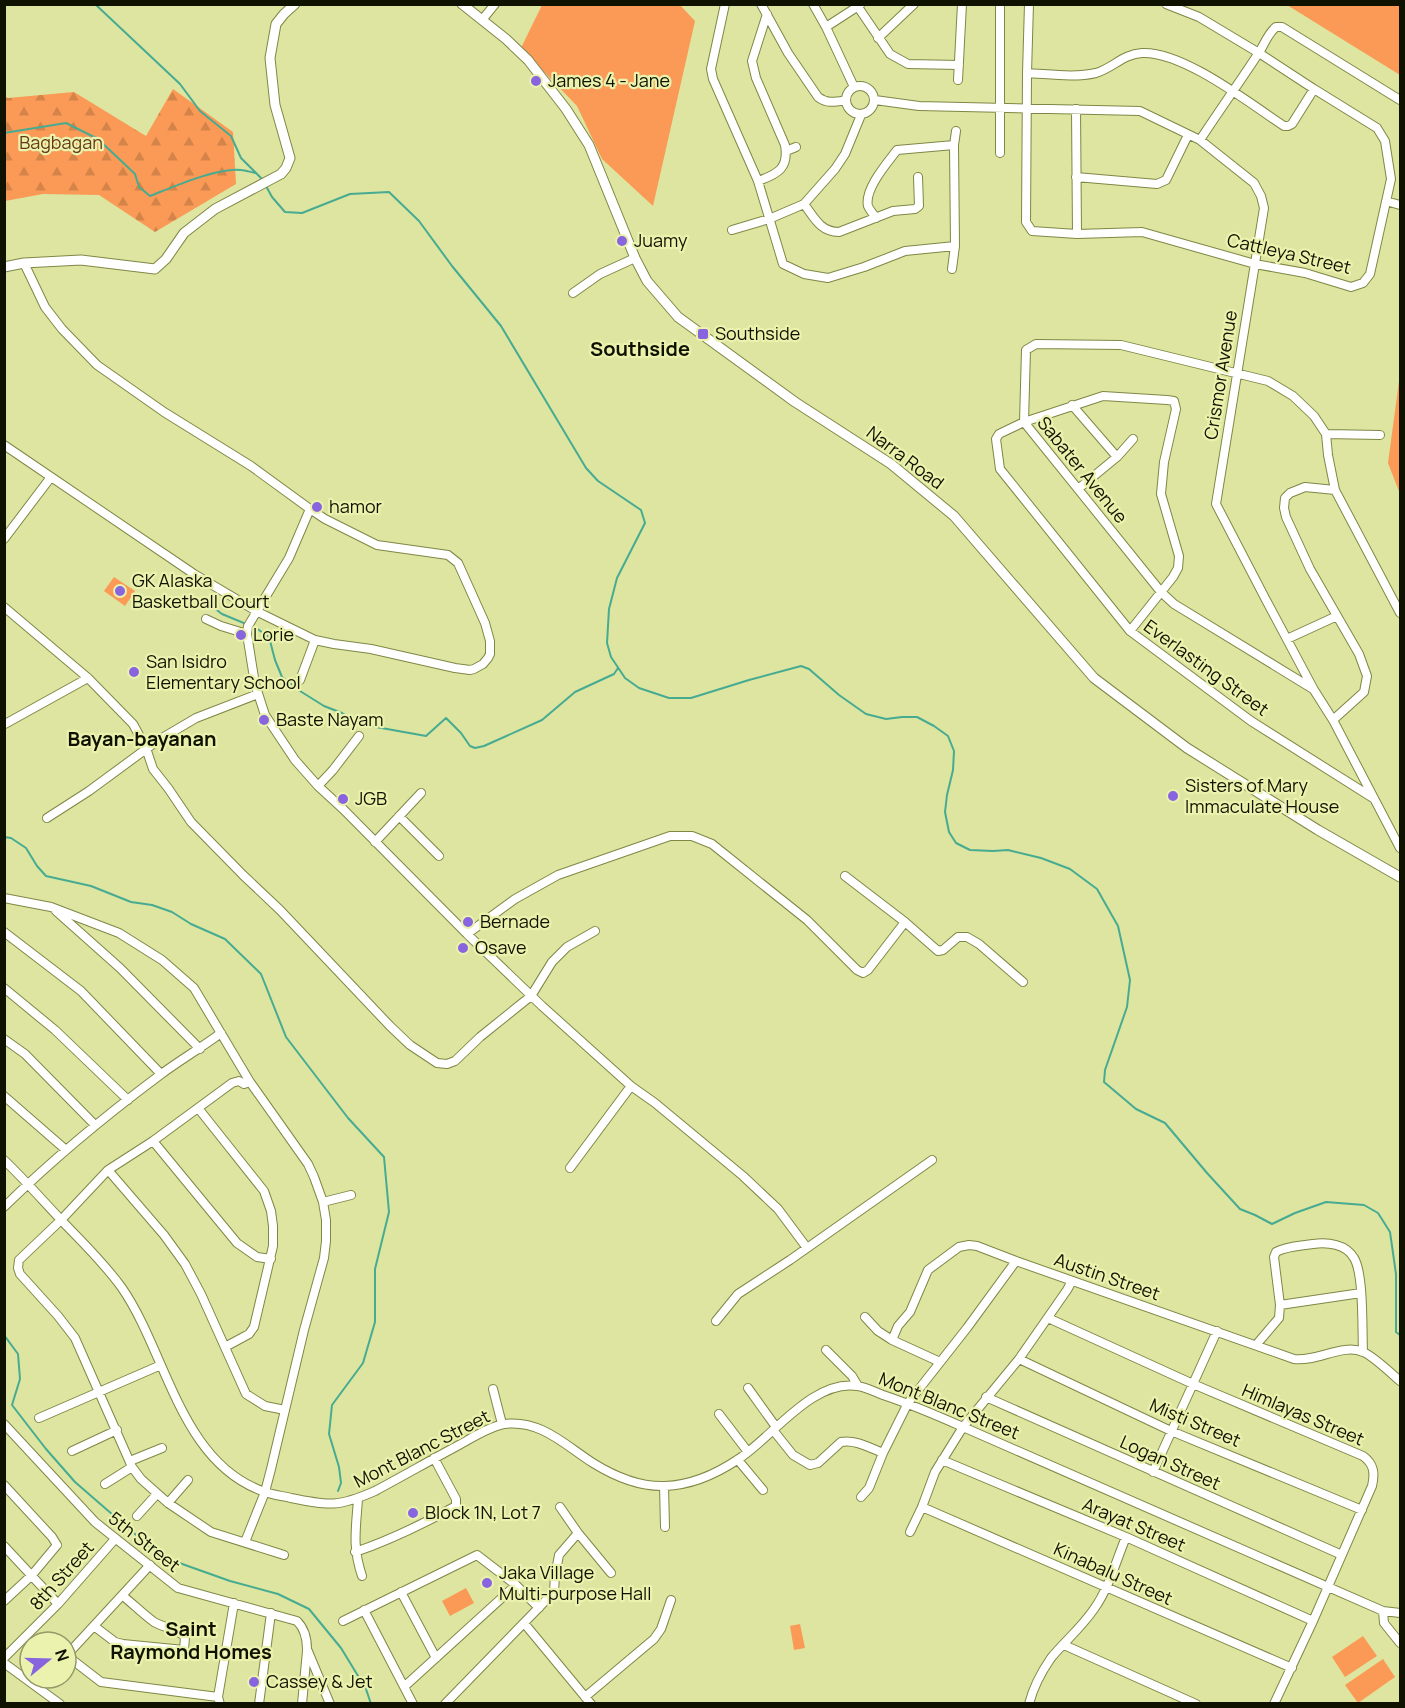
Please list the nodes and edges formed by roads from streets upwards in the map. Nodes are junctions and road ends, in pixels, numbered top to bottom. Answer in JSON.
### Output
{"nodes":[{"id":1,"x":295,"y":4,"type":"edge"},
{"id":2,"x":462,"y":4,"type":"edge"},
{"id":3,"x":495,"y":4,"type":"edge"},
{"id":4,"x":725,"y":4,"type":"edge"},
{"id":5,"x":761,"y":4,"type":"edge"},
{"id":6,"x":813,"y":4,"type":"edge"},
{"id":7,"x":914,"y":4,"type":"edge"},
{"id":8,"x":962,"y":4,"type":"edge"},
{"id":9,"x":1000,"y":4,"type":"edge"},
{"id":10,"x":1029,"y":4,"type":"edge"},
{"id":11,"x":1166,"y":4,"type":"edge"},
{"id":12,"x":858,"y":5,"type":"edge"},
{"id":13,"x":767,"y":15,"type":"junction"},
{"id":14,"x":482,"y":20,"type":"junction"},
{"id":15,"x":826,"y":27,"type":"junction"},
{"id":16,"x":878,"y":38,"type":"junction"},
{"id":17,"x":1259,"y":53,"type":"junction"},
{"id":18,"x":959,"y":65,"type":"junction"},
{"id":19,"x":1027,"y":73,"type":"junction"},
{"id":20,"x":958,"y":80,"type":"dead end"},
{"id":21,"x":854,"y":87,"type":"junction"},
{"id":22,"x":1314,"y":89,"type":"junction"},
{"id":23,"x":1232,"y":91,"type":"junction"},
{"id":24,"x":846,"y":100,"type":"junction"},
{"id":25,"x":875,"y":100,"type":"junction"},
{"id":26,"x":1401,"y":100,"type":"edge"},
{"id":27,"x":1000,"y":108,"type":"junction"},
{"id":28,"x":1026,"y":109,"type":"junction"},
{"id":29,"x":1076,"y":109,"type":"junction"},
{"id":30,"x":861,"y":115,"type":"junction"},
{"id":31,"x":956,"y":131,"type":"dead end"},
{"id":32,"x":1188,"y":135,"type":"junction"},
{"id":33,"x":1200,"y":140,"type":"junction"},
{"id":34,"x":954,"y":145,"type":"junction"},
{"id":35,"x":796,"y":147,"type":"dead end"},
{"id":36,"x":786,"y":151,"type":"junction"},
{"id":37,"x":1000,"y":153,"type":"dead end"},
{"id":38,"x":918,"y":177,"type":"dead end"},
{"id":39,"x":1076,"y":177,"type":"junction"},
{"id":40,"x":758,"y":181,"type":"junction"},
{"id":41,"x":1386,"y":201,"type":"junction"},
{"id":42,"x":804,"y":204,"type":"junction"},
{"id":43,"x":1401,"y":205,"type":"edge"},
{"id":44,"x":876,"y":218,"type":"junction"},
{"id":45,"x":769,"y":219,"type":"junction"},
{"id":46,"x":732,"y":230,"type":"dead end"},
{"id":47,"x":1077,"y":234,"type":"junction"},
{"id":48,"x":956,"y":246,"type":"junction"},
{"id":49,"x":635,"y":258,"type":"junction"},
{"id":50,"x":24,"y":263,"type":"junction"},
{"id":51,"x":1255,"y":264,"type":"junction"},
{"id":52,"x":4,"y":267,"type":"edge"},
{"id":53,"x":952,"y":269,"type":"dead end"},
{"id":54,"x":573,"y":294,"type":"dead end"},
{"id":55,"x":1236,"y":373,"type":"junction"},
{"id":56,"x":1072,"y":405,"type":"junction"},
{"id":57,"x":1024,"y":422,"type":"junction"},
{"id":58,"x":1326,"y":434,"type":"junction"},
{"id":59,"x":1380,"y":435,"type":"dead end"},
{"id":60,"x":1133,"y":439,"type":"dead end"},
{"id":61,"x":4,"y":445,"type":"edge"},
{"id":62,"x":1117,"y":457,"type":"junction"},
{"id":63,"x":51,"y":477,"type":"junction"},
{"id":64,"x":1078,"y":489,"type":"junction"},
{"id":65,"x":1335,"y":490,"type":"junction"},
{"id":66,"x":310,"y":509,"type":"junction"},
{"id":67,"x":4,"y":539,"type":"edge"},
{"id":68,"x":1161,"y":592,"type":"junction"},
{"id":69,"x":4,"y":607,"type":"edge"},
{"id":70,"x":258,"y":612,"type":"junction"},
{"id":71,"x":1401,"y":614,"type":"edge"},
{"id":72,"x":1337,"y":616,"type":"junction"},
{"id":73,"x":206,"y":618,"type":"dead end"},
{"id":74,"x":249,"y":628,"type":"junction"},
{"id":75,"x":1130,"y":631,"type":"junction"},
{"id":76,"x":1287,"y":639,"type":"junction"},
{"id":77,"x":315,"y":640,"type":"junction"},
{"id":78,"x":88,"y":678,"type":"junction"},
{"id":79,"x":300,"y":680,"type":"dead end"},
{"id":80,"x":1314,"y":690,"type":"junction"},
{"id":81,"x":258,"y":694,"type":"junction"},
{"id":82,"x":1333,"y":720,"type":"junction"},
{"id":83,"x":5,"y":724,"type":"edge"},
{"id":84,"x":359,"y":736,"type":"dead end"},
{"id":85,"x":146,"y":748,"type":"junction"},
{"id":86,"x":318,"y":786,"type":"junction"},
{"id":87,"x":421,"y":793,"type":"dead end"},
{"id":88,"x":1374,"y":799,"type":"junction"},
{"id":89,"x":399,"y":816,"type":"junction"},
{"id":90,"x":47,"y":818,"type":"dead end"},
{"id":91,"x":375,"y":842,"type":"junction"},
{"id":92,"x":1400,"y":846,"type":"edge"},
{"id":93,"x":439,"y":856,"type":"dead end"},
{"id":94,"x":845,"y":876,"type":"dead end"},
{"id":95,"x":1401,"y":877,"type":"edge"},
{"id":96,"x":4,"y":898,"type":"edge"},
{"id":97,"x":51,"y":907,"type":"junction"},
{"id":98,"x":905,"y":922,"type":"junction"},
{"id":99,"x":595,"y":931,"type":"dead end"},
{"id":100,"x":4,"y":932,"type":"edge"},
{"id":101,"x":467,"y":934,"type":"junction"},
{"id":102,"x":1023,"y":982,"type":"dead end"},
{"id":103,"x":4,"y":988,"type":"edge"},
{"id":104,"x":531,"y":996,"type":"junction"},
{"id":105,"x":221,"y":1033,"type":"junction"},
{"id":106,"x":4,"y":1039,"type":"edge"},
{"id":107,"x":200,"y":1049,"type":"junction"},
{"id":108,"x":161,"y":1074,"type":"junction"},
{"id":109,"x":250,"y":1082,"type":"junction"},
{"id":110,"x":631,"y":1086,"type":"junction"},
{"id":111,"x":4,"y":1096,"type":"edge"},
{"id":112,"x":128,"y":1100,"type":"junction"},
{"id":113,"x":198,"y":1108,"type":"junction"},
{"id":114,"x":95,"y":1125,"type":"junction"},
{"id":115,"x":153,"y":1141,"type":"junction"},
{"id":116,"x":66,"y":1150,"type":"junction"},
{"id":117,"x":4,"y":1160,"type":"edge"},
{"id":118,"x":933,"y":1160,"type":"dead end"},
{"id":119,"x":570,"y":1168,"type":"dead end"},
{"id":120,"x":108,"y":1170,"type":"junction"},
{"id":121,"x":28,"y":1184,"type":"junction"},
{"id":122,"x":351,"y":1195,"type":"dead end"},
{"id":123,"x":323,"y":1202,"type":"junction"},
{"id":124,"x":4,"y":1207,"type":"edge"},
{"id":125,"x":61,"y":1220,"type":"junction"},
{"id":126,"x":807,"y":1248,"type":"junction"},
{"id":127,"x":271,"y":1259,"type":"junction"},
{"id":128,"x":1016,"y":1261,"type":"junction"},
{"id":129,"x":1072,"y":1281,"type":"junction"},
{"id":130,"x":1361,"y":1293,"type":"junction"},
{"id":131,"x":1280,"y":1305,"type":"junction"},
{"id":132,"x":865,"y":1317,"type":"dead end"},
{"id":133,"x":1048,"y":1318,"type":"junction"},
{"id":134,"x":716,"y":1321,"type":"dead end"},
{"id":135,"x":1217,"y":1331,"type":"junction"},
{"id":136,"x":892,"y":1340,"type":"junction"},
{"id":137,"x":1256,"y":1345,"type":"junction"},
{"id":138,"x":225,"y":1347,"type":"junction"},
{"id":139,"x":826,"y":1350,"type":"dead end"},
{"id":140,"x":1363,"y":1352,"type":"junction"},
{"id":141,"x":1018,"y":1359,"type":"junction"},
{"id":142,"x":940,"y":1362,"type":"junction"},
{"id":143,"x":161,"y":1365,"type":"junction"},
{"id":144,"x":1401,"y":1381,"type":"edge"},
{"id":145,"x":1193,"y":1384,"type":"junction"},
{"id":146,"x":858,"y":1386,"type":"junction"},
{"id":147,"x":748,"y":1388,"type":"dead end"},
{"id":148,"x":493,"y":1389,"type":"dead end"},
{"id":149,"x":99,"y":1392,"type":"junction"},
{"id":150,"x":986,"y":1397,"type":"junction"},
{"id":151,"x":908,"y":1403,"type":"junction"},
{"id":152,"x":285,"y":1410,"type":"junction"},
{"id":153,"x":719,"y":1414,"type":"dead end"},
{"id":154,"x":39,"y":1418,"type":"dead end"},
{"id":155,"x":4,"y":1424,"type":"edge"},
{"id":156,"x":502,"y":1424,"type":"junction"},
{"id":157,"x":963,"y":1427,"type":"junction"},
{"id":158,"x":774,"y":1429,"type":"junction"},
{"id":159,"x":117,"y":1430,"type":"junction"},
{"id":160,"x":1171,"y":1431,"type":"junction"},
{"id":161,"x":162,"y":1448,"type":"dead end"},
{"id":162,"x":72,"y":1451,"type":"dead end"},
{"id":163,"x":748,"y":1452,"type":"junction"},
{"id":164,"x":883,"y":1453,"type":"junction"},
{"id":165,"x":434,"y":1458,"type":"junction"},
{"id":166,"x":738,"y":1460,"type":"junction"},
{"id":167,"x":942,"y":1461,"type":"junction"},
{"id":168,"x":131,"y":1464,"type":"junction"},
{"id":169,"x":1153,"y":1472,"type":"junction"},
{"id":170,"x":188,"y":1480,"type":"dead end"},
{"id":171,"x":105,"y":1484,"type":"dead end"},
{"id":172,"x":4,"y":1485,"type":"edge"},
{"id":173,"x":664,"y":1486,"type":"junction"},
{"id":174,"x":763,"y":1490,"type":"dead end"},
{"id":175,"x":264,"y":1492,"type":"junction"},
{"id":176,"x":157,"y":1494,"type":"junction"},
{"id":177,"x":861,"y":1497,"type":"dead end"},
{"id":178,"x":358,"y":1499,"type":"junction"},
{"id":179,"x":168,"y":1503,"type":"junction"},
{"id":180,"x":560,"y":1507,"type":"dead end"},
{"id":181,"x":922,"y":1507,"type":"junction"},
{"id":182,"x":1362,"y":1510,"type":"junction"},
{"id":183,"x":137,"y":1516,"type":"dead end"},
{"id":184,"x":665,"y":1527,"type":"dead end"},
{"id":185,"x":910,"y":1532,"type":"dead end"},
{"id":186,"x":578,"y":1533,"type":"junction"},
{"id":187,"x":1126,"y":1537,"type":"junction"},
{"id":188,"x":115,"y":1539,"type":"junction"},
{"id":189,"x":245,"y":1542,"type":"junction"},
{"id":190,"x":4,"y":1546,"type":"edge"},
{"id":191,"x":356,"y":1552,"type":"junction"},
{"id":192,"x":284,"y":1555,"type":"dead end"},
{"id":193,"x":1342,"y":1555,"type":"junction"},
{"id":194,"x":150,"y":1566,"type":"junction"},
{"id":195,"x":611,"y":1573,"type":"dead end"},
{"id":196,"x":32,"y":1575,"type":"junction"},
{"id":197,"x":362,"y":1576,"type":"dead end"},
{"id":198,"x":516,"y":1585,"type":"junction"},
{"id":199,"x":1329,"y":1586,"type":"junction"},
{"id":200,"x":1106,"y":1587,"type":"junction"},
{"id":201,"x":401,"y":1592,"type":"junction"},
{"id":202,"x":123,"y":1596,"type":"junction"},
{"id":203,"x":672,"y":1600,"type":"dead end"},
{"id":204,"x":4,"y":1601,"type":"edge"},
{"id":205,"x":234,"y":1603,"type":"junction"},
{"id":206,"x":58,"y":1604,"type":"junction"},
{"id":207,"x":539,"y":1608,"type":"junction"},
{"id":208,"x":364,"y":1610,"type":"junction"},
{"id":209,"x":1383,"y":1611,"type":"junction"},
{"id":210,"x":271,"y":1613,"type":"junction"},
{"id":211,"x":1401,"y":1613,"type":"edge"},
{"id":212,"x":343,"y":1621,"type":"dead end"},
{"id":213,"x":1312,"y":1621,"type":"junction"},
{"id":214,"x":525,"y":1623,"type":"junction"},
{"id":215,"x":94,"y":1626,"type":"junction"},
{"id":216,"x":78,"y":1643,"type":"edge"},
{"id":217,"x":1401,"y":1643,"type":"edge"},
{"id":218,"x":1064,"y":1645,"type":"junction"},
{"id":219,"x":307,"y":1649,"type":"junction"},
{"id":220,"x":4,"y":1658,"type":"edge"},
{"id":221,"x":436,"y":1658,"type":"junction"},
{"id":222,"x":4,"y":1663,"type":"edge"},
{"id":223,"x":78,"y":1664,"type":"edge"},
{"id":224,"x":1292,"y":1668,"type":"junction"},
{"id":225,"x":18,"y":1673,"type":"edge"},
{"id":226,"x":405,"y":1686,"type":"junction"},
{"id":227,"x":41,"y":1690,"type":"edge"},
{"id":228,"x":219,"y":1700,"type":"edge"},
{"id":229,"x":588,"y":1700,"type":"edge"},
{"id":230,"x":60,"y":1704,"type":"edge"},
{"id":231,"x":259,"y":1704,"type":"edge"},
{"id":232,"x":302,"y":1704,"type":"edge"},
{"id":233,"x":330,"y":1704,"type":"edge"},
{"id":234,"x":413,"y":1704,"type":"edge"},
{"id":235,"x":445,"y":1704,"type":"edge"},
{"id":236,"x":1029,"y":1704,"type":"edge"},
{"id":237,"x":1196,"y":1704,"type":"edge"},
{"id":238,"x":1274,"y":1704,"type":"edge"}],
"edges":[{"from":1,"to":50,"type":"street"},
{"from":2,"to":14,"type":"street","name":"Narra Road"},
{"from":3,"to":14,"type":"street"},
{"from":4,"to":40,"type":"street"},
{"from":5,"to":13,"type":"street"},
{"from":6,"to":15,"type":"street"},
{"from":7,"to":16,"type":"street"},
{"from":8,"to":18,"type":"street"},
{"from":9,"to":27,"type":"street"},
{"from":10,"to":19,"type":"street","name":"Cattleya Street"},
{"from":11,"to":17,"type":"street","name":"Cattleya Street"},
{"from":12,"to":15,"type":"street"},
{"from":12,"to":16,"type":"street"},
{"from":13,"to":24,"type":"street"},
{"from":13,"to":36,"type":"street"},
{"from":14,"to":49,"type":"street","name":"Narra Road"},
{"from":15,"to":21,"type":"street"},
{"from":16,"to":18,"type":"street"},
{"from":17,"to":22,"type":"street","name":"Cattleya Street"},
{"from":17,"to":23,"type":"street"},
{"from":17,"to":26,"type":"street"},
{"from":18,"to":20,"type":"street"},
{"from":19,"to":23,"type":"street"},
{"from":19,"to":28,"type":"street","name":"Cattleya Street"},
{"from":21,"to":24,"type":"street"},
{"from":21,"to":25,"type":"street"},
{"from":22,"to":23,"type":"street"},
{"from":22,"to":41,"type":"street","name":"Cattleya Street"},
{"from":23,"to":33,"type":"street"},
{"from":24,"to":30,"type":"street"},
{"from":25,"to":27,"type":"street","name":"Crismor Avenue"},
{"from":25,"to":30,"type":"street"},
{"from":27,"to":28,"type":"street","name":"Crismor Avenue"},
{"from":27,"to":37,"type":"street"},
{"from":28,"to":29,"type":"street","name":"Crismor Avenue"},
{"from":28,"to":47,"type":"street","name":"Cattleya Street"},
{"from":29,"to":32,"type":"street","name":"Crismor Avenue"},
{"from":29,"to":39,"type":"street"},
{"from":30,"to":42,"type":"street"},
{"from":31,"to":34,"type":"street"},
{"from":32,"to":33,"type":"street","name":"Crismor Avenue"},
{"from":32,"to":39,"type":"street"},
{"from":33,"to":51,"type":"street","name":"Crismor Avenue"},
{"from":34,"to":44,"type":"street"},
{"from":34,"to":48,"type":"street"},
{"from":35,"to":36,"type":"street"},
{"from":36,"to":40,"type":"street"},
{"from":38,"to":44,"type":"street"},
{"from":39,"to":47,"type":"street"},
{"from":40,"to":45,"type":"street"},
{"from":41,"to":43,"type":"street"},
{"from":41,"to":51,"type":"street","name":"Cattleya Street"},
{"from":42,"to":44,"type":"street"},
{"from":42,"to":45,"type":"street"},
{"from":45,"to":46,"type":"street"},
{"from":45,"to":48,"type":"street"},
{"from":47,"to":51,"type":"street","name":"Cattleya Street"},
{"from":48,"to":53,"type":"street"},
{"from":49,"to":54,"type":"street"},
{"from":49,"to":95,"type":"street","name":"Narra Road"},
{"from":50,"to":52,"type":"street"},
{"from":50,"to":66,"type":"street"},
{"from":51,"to":55,"type":"street","name":"Crismor Avenue"},
{"from":55,"to":57,"type":"street","name":"Sabater Avenue"},
{"from":55,"to":58,"type":"street"},
{"from":55,"to":76,"type":"street","name":"Crismor Avenue"},
{"from":56,"to":57,"type":"street"},
{"from":56,"to":62,"type":"street"},
{"from":56,"to":68,"type":"street"},
{"from":57,"to":64,"type":"street","name":"Sabater Avenue"},
{"from":57,"to":75,"type":"street","name":"Everlasting Street"},
{"from":58,"to":59,"type":"street"},
{"from":58,"to":65,"type":"street"},
{"from":60,"to":62,"type":"street"},
{"from":61,"to":63,"type":"street"},
{"from":62,"to":64,"type":"street"},
{"from":63,"to":67,"type":"street"},
{"from":63,"to":70,"type":"street"},
{"from":64,"to":68,"type":"street","name":"Sabater Avenue"},
{"from":65,"to":71,"type":"street"},
{"from":65,"to":72,"type":"street"},
{"from":66,"to":70,"type":"street"},
{"from":66,"to":77,"type":"street"},
{"from":68,"to":75,"type":"street"},
{"from":68,"to":80,"type":"street","name":"Sabater Avenue"},
{"from":69,"to":78,"type":"street"},
{"from":70,"to":74,"type":"street"},
{"from":70,"to":77,"type":"street"},
{"from":72,"to":76,"type":"street"},
{"from":72,"to":82,"type":"street"},
{"from":73,"to":74,"type":"street"},
{"from":74,"to":81,"type":"street"},
{"from":75,"to":88,"type":"street","name":"Everlasting Street"},
{"from":76,"to":80,"type":"street","name":"Crismor Avenue"},
{"from":77,"to":79,"type":"street"},
{"from":78,"to":83,"type":"street"},
{"from":78,"to":85,"type":"street"},
{"from":80,"to":82,"type":"street","name":"Crismor Avenue"},
{"from":81,"to":85,"type":"street"},
{"from":81,"to":86,"type":"street"},
{"from":82,"to":88,"type":"street","name":"Crismor Avenue"},
{"from":84,"to":86,"type":"street"},
{"from":85,"to":90,"type":"street"},
{"from":85,"to":104,"type":"street"},
{"from":86,"to":91,"type":"street"},
{"from":87,"to":89,"type":"street"},
{"from":88,"to":92,"type":"street","name":"Crismor Avenue"},
{"from":89,"to":91,"type":"street"},
{"from":89,"to":93,"type":"street"},
{"from":91,"to":101,"type":"street"},
{"from":94,"to":98,"type":"street"},
{"from":96,"to":97,"type":"street"},
{"from":97,"to":105,"type":"street"},
{"from":97,"to":107,"type":"street"},
{"from":98,"to":101,"type":"street"},
{"from":98,"to":102,"type":"street"},
{"from":99,"to":104,"type":"street"},
{"from":100,"to":108,"type":"street"},
{"from":101,"to":104,"type":"street"},
{"from":103,"to":112,"type":"street"},
{"from":104,"to":110,"type":"street"},
{"from":105,"to":107,"type":"street"},
{"from":105,"to":109,"type":"street"},
{"from":106,"to":114,"type":"street"},
{"from":107,"to":108,"type":"street"},
{"from":108,"to":112,"type":"street"},
{"from":109,"to":113,"type":"street"},
{"from":109,"to":123,"type":"street"},
{"from":110,"to":119,"type":"street"},
{"from":110,"to":126,"type":"street"},
{"from":111,"to":116,"type":"street"},
{"from":112,"to":114,"type":"street"},
{"from":113,"to":115,"type":"street"},
{"from":113,"to":127,"type":"street"},
{"from":114,"to":116,"type":"street"},
{"from":115,"to":120,"type":"street"},
{"from":115,"to":127,"type":"street"},
{"from":116,"to":121,"type":"street"},
{"from":117,"to":121,"type":"street","name":"Mont Blanc Street"},
{"from":118,"to":126,"type":"street"},
{"from":120,"to":125,"type":"street"},
{"from":120,"to":138,"type":"street"},
{"from":121,"to":124,"type":"street"},
{"from":121,"to":125,"type":"street","name":"Mont Blanc Street"},
{"from":122,"to":123,"type":"street"},
{"from":123,"to":152,"type":"street"},
{"from":125,"to":143,"type":"street","name":"Mont Blanc Street"},
{"from":125,"to":149,"type":"street"},
{"from":126,"to":134,"type":"street"},
{"from":127,"to":138,"type":"street"},
{"from":128,"to":129,"type":"street","name":"Austin Street"},
{"from":128,"to":136,"type":"street","name":"Austin Street"},
{"from":128,"to":142,"type":"street"},
{"from":129,"to":133,"type":"street"},
{"from":129,"to":135,"type":"street","name":"Austin Street"},
{"from":130,"to":131,"type":"street"},
{"from":130,"to":131,"type":"street"},
{"from":130,"to":140,"type":"street"},
{"from":131,"to":137,"type":"street"},
{"from":132,"to":136,"type":"street"},
{"from":133,"to":141,"type":"street"},
{"from":133,"to":145,"type":"street","name":"Himlayas Street"},
{"from":135,"to":137,"type":"street","name":"Austin Street"},
{"from":135,"to":145,"type":"street"},
{"from":136,"to":142,"type":"street"},
{"from":137,"to":140,"type":"street","name":"Austin Street"},
{"from":138,"to":152,"type":"street"},
{"from":139,"to":146,"type":"street"},
{"from":140,"to":144,"type":"street"},
{"from":141,"to":150,"type":"street"},
{"from":141,"to":160,"type":"street","name":"Misti Street"},
{"from":142,"to":151,"type":"street"},
{"from":143,"to":149,"type":"street"},
{"from":143,"to":175,"type":"street","name":"Mont Blanc Street"},
{"from":145,"to":160,"type":"street"},
{"from":145,"to":182,"type":"street","name":"Himlayas Street"},
{"from":146,"to":151,"type":"street","name":"Mont Blanc Street"},
{"from":146,"to":158,"type":"street","name":"Mont Blanc Street"},
{"from":147,"to":158,"type":"street"},
{"from":148,"to":156,"type":"street"},
{"from":149,"to":154,"type":"street"},
{"from":149,"to":159,"type":"street"},
{"from":150,"to":157,"type":"street"},
{"from":150,"to":169,"type":"street","name":"Logan Street"},
{"from":151,"to":157,"type":"street","name":"Mont Blanc Street"},
{"from":151,"to":164,"type":"street"},
{"from":152,"to":175,"type":"street"},
{"from":153,"to":163,"type":"street"},
{"from":155,"to":188,"type":"street","name":"5th Street"},
{"from":156,"to":165,"type":"street","name":"Mont Blanc Street"},
{"from":156,"to":173,"type":"street","name":"Mont Blanc Street"},
{"from":157,"to":167,"type":"street"},
{"from":157,"to":199,"type":"street","name":"Mont Blanc Street"},
{"from":158,"to":163,"type":"street","name":"Mont Blanc Street"},
{"from":158,"to":164,"type":"street"},
{"from":159,"to":162,"type":"street"},
{"from":159,"to":168,"type":"street"},
{"from":160,"to":169,"type":"street"},
{"from":160,"to":182,"type":"street","name":"Misti Street"},
{"from":161,"to":168,"type":"street"},
{"from":163,"to":166,"type":"street","name":"Mont Blanc Street"},
{"from":164,"to":177,"type":"street"},
{"from":165,"to":178,"type":"street","name":"Mont Blanc Street"},
{"from":165,"to":191,"type":"street"},
{"from":166,"to":173,"type":"street","name":"Mont Blanc Street"},
{"from":166,"to":174,"type":"street"},
{"from":167,"to":181,"type":"street"},
{"from":167,"to":187,"type":"street","name":"Arayat Street"},
{"from":168,"to":171,"type":"street"},
{"from":168,"to":176,"type":"street"},
{"from":169,"to":193,"type":"street","name":"Logan Street"},
{"from":170,"to":179,"type":"street"},
{"from":172,"to":196,"type":"street"},
{"from":173,"to":184,"type":"street"},
{"from":175,"to":178,"type":"street","name":"Mont Blanc Street"},
{"from":175,"to":189,"type":"street"},
{"from":176,"to":179,"type":"street"},
{"from":176,"to":183,"type":"street"},
{"from":178,"to":191,"type":"street"},
{"from":179,"to":189,"type":"street"},
{"from":180,"to":186,"type":"street"},
{"from":181,"to":185,"type":"street"},
{"from":181,"to":200,"type":"street","name":"Kinabalu Street"},
{"from":182,"to":193,"type":"street","name":"Himlayas Street"},
{"from":186,"to":195,"type":"street"},
{"from":186,"to":207,"type":"street"},
{"from":187,"to":200,"type":"street"},
{"from":187,"to":213,"type":"street","name":"Arayat Street"},
{"from":188,"to":194,"type":"street","name":"5th Street"},
{"from":188,"to":206,"type":"street","name":"8th Street"},
{"from":189,"to":192,"type":"street"},
{"from":190,"to":196,"type":"street"},
{"from":191,"to":197,"type":"street"},
{"from":193,"to":199,"type":"street","name":"Himlayas Street"},
{"from":194,"to":202,"type":"street"},
{"from":194,"to":205,"type":"street","name":"5th Street"},
{"from":196,"to":204,"type":"street"},
{"from":196,"to":206,"type":"street"},
{"from":198,"to":201,"type":"street"},
{"from":198,"to":207,"type":"street"},
{"from":198,"to":221,"type":"street"},
{"from":199,"to":209,"type":"street","name":"Mont Blanc Street"},
{"from":199,"to":213,"type":"street","name":"Himlayas Street"},
{"from":200,"to":218,"type":"street"},
{"from":200,"to":224,"type":"street","name":"Kinabalu Street"},
{"from":201,"to":208,"type":"street"},
{"from":201,"to":221,"type":"street"},
{"from":202,"to":215,"type":"street"},
{"from":202,"to":215,"type":"street"},
{"from":203,"to":229,"type":"street"},
{"from":205,"to":210,"type":"street","name":"5th Street"},
{"from":205,"to":228,"type":"street"},
{"from":206,"to":220,"type":"street","name":"8th Street"},
{"from":207,"to":214,"type":"street"},
{"from":208,"to":212,"type":"street"},
{"from":208,"to":226,"type":"street"},
{"from":209,"to":211,"type":"street","name":"Mont Blanc Street"},
{"from":209,"to":217,"type":"street"},
{"from":210,"to":219,"type":"street","name":"5th Street"},
{"from":210,"to":231,"type":"street"},
{"from":213,"to":224,"type":"street","name":"Himlayas Street"},
{"from":214,"to":229,"type":"street"},
{"from":214,"to":235,"type":"street"},
{"from":215,"to":216,"type":"street"},
{"from":218,"to":236,"type":"street"},
{"from":218,"to":237,"type":"street"},
{"from":219,"to":232,"type":"street"},
{"from":219,"to":233,"type":"street"},
{"from":221,"to":226,"type":"street"},
{"from":222,"to":225,"type":"street"},
{"from":223,"to":228,"type":"street"},
{"from":224,"to":238,"type":"street","name":"Himlayas Street"},
{"from":226,"to":234,"type":"street"},
{"from":227,"to":230,"type":"street"}]}
